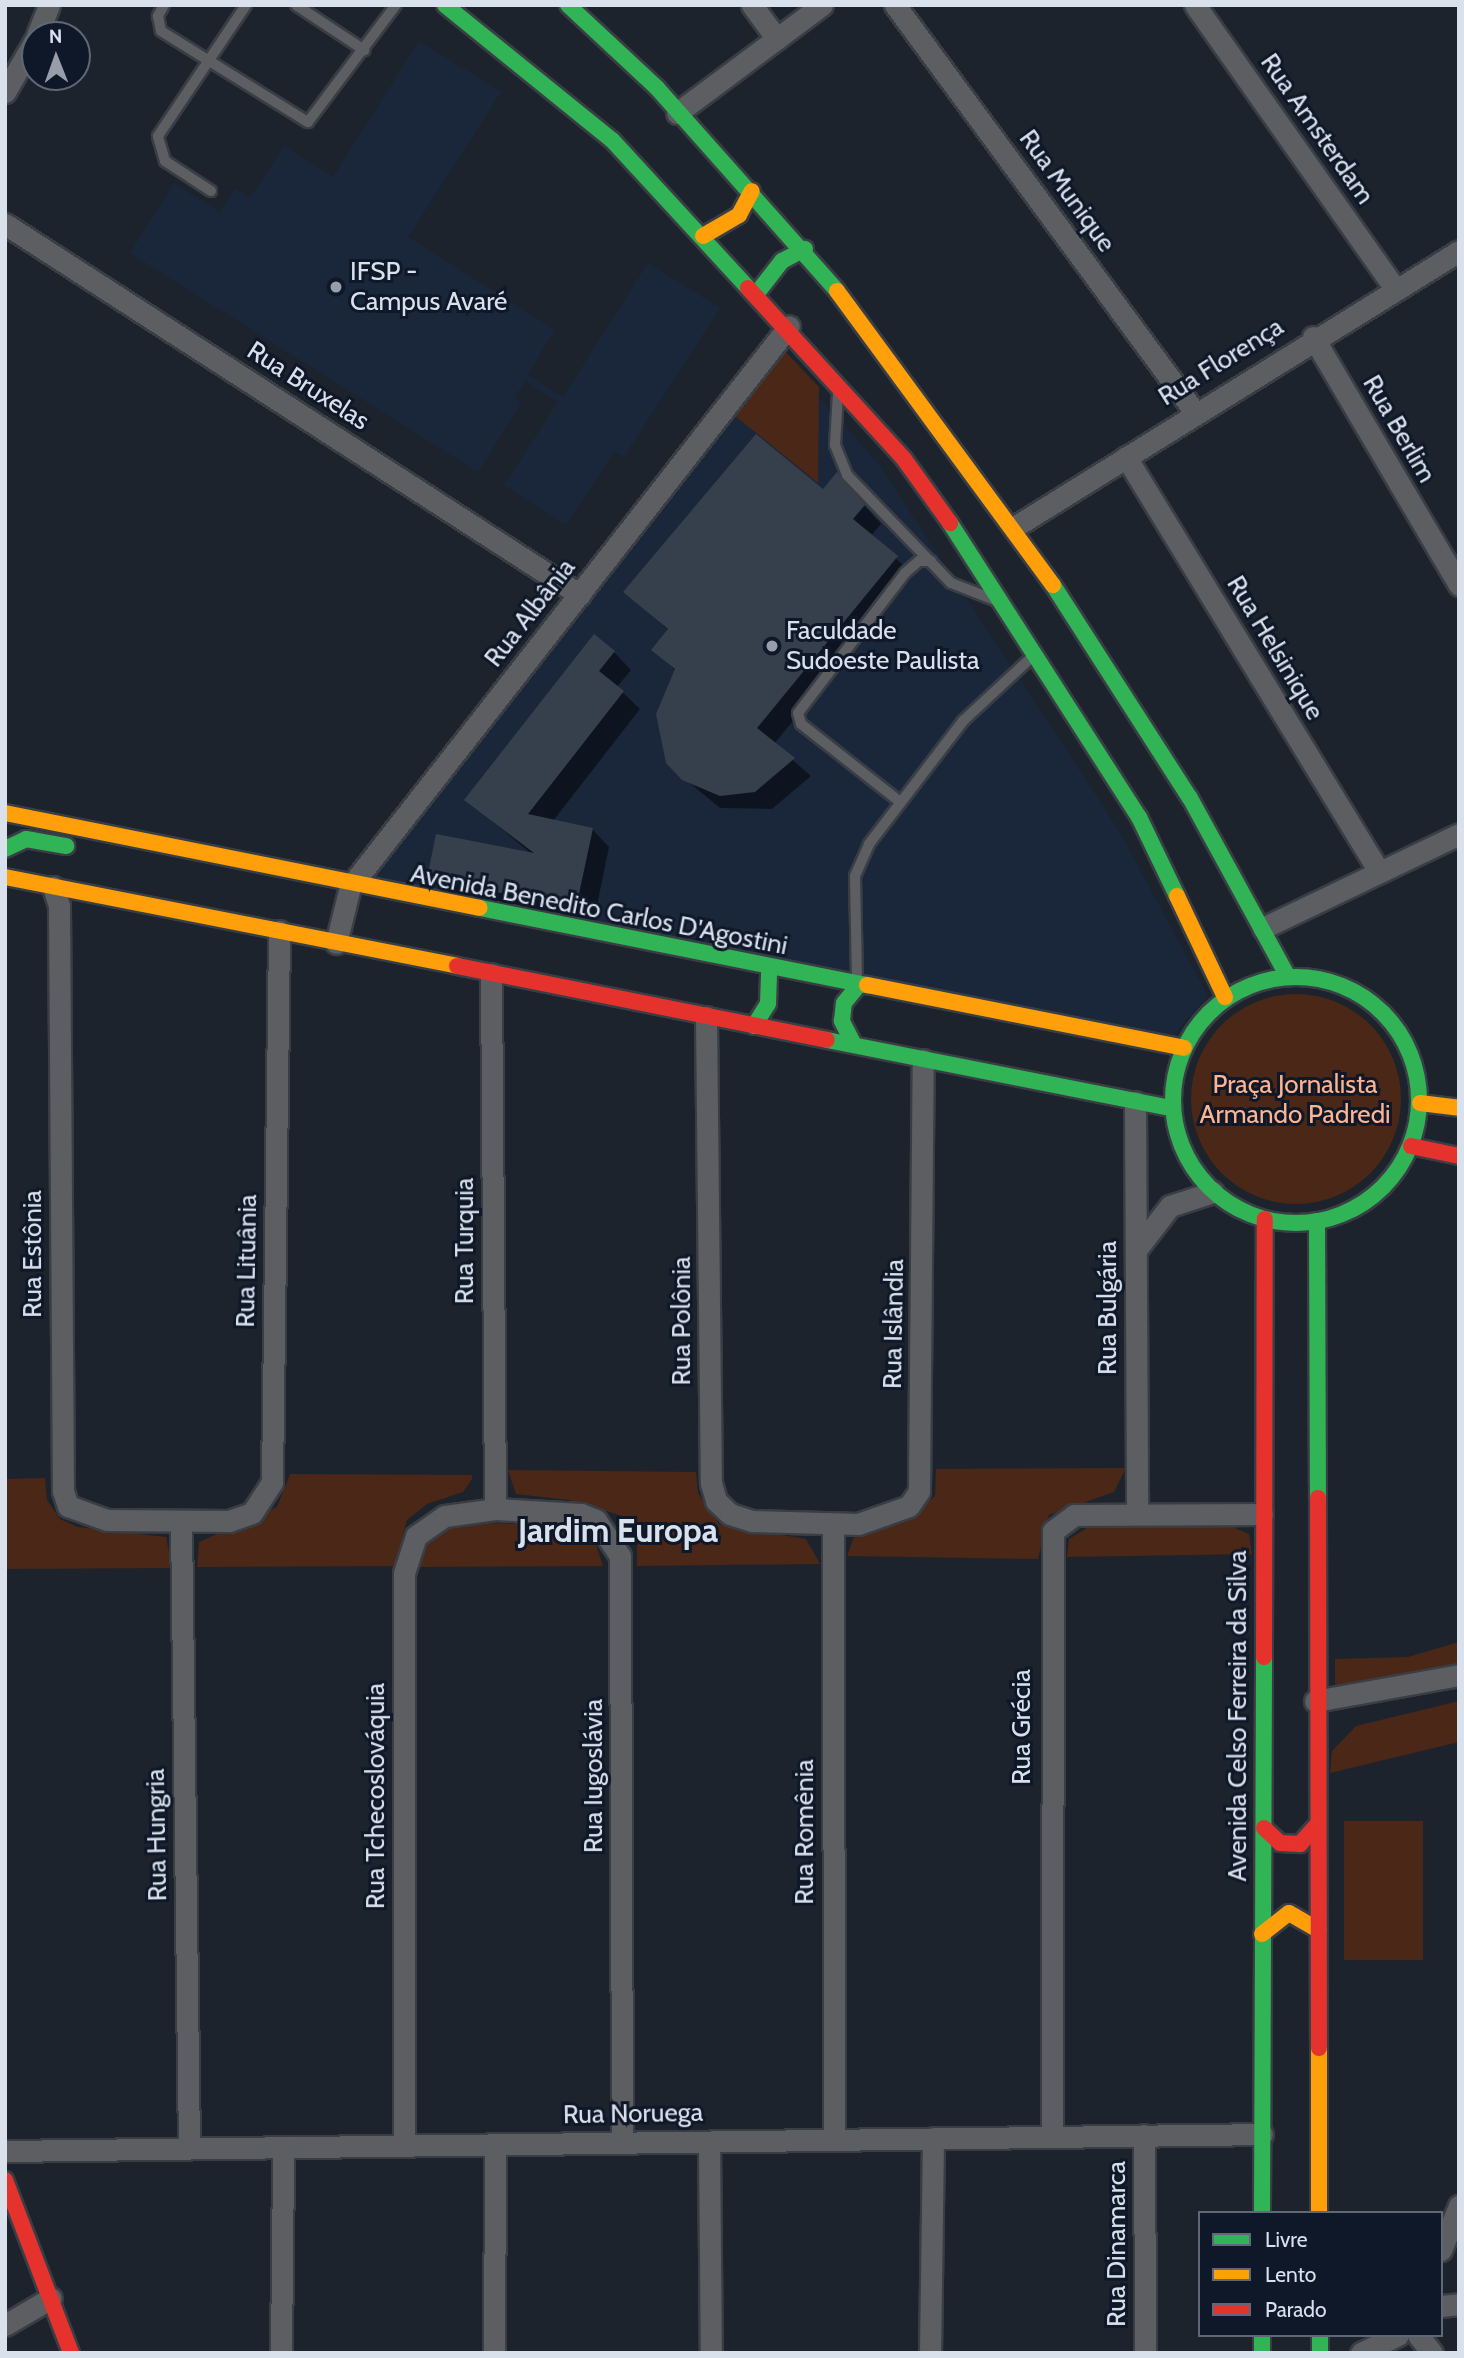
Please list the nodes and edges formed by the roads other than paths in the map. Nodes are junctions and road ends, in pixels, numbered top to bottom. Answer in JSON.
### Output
{"nodes":[{"id":1,"x":164,"y":5,"type":"edge"},
{"id":2,"x":246,"y":5,"type":"edge"},
{"id":3,"x":296,"y":5,"type":"edge"},
{"id":4,"x":396,"y":5,"type":"edge"},
{"id":5,"x":445,"y":5,"type":"edge"},
{"id":6,"x":568,"y":5,"type":"edge"},
{"id":7,"x":752,"y":5,"type":"edge"},
{"id":8,"x":822,"y":5,"type":"edge"},
{"id":9,"x":895,"y":5,"type":"edge"},
{"id":10,"x":1195,"y":5,"type":"edge"},
{"id":11,"x":777,"y":39,"type":"junction"},
{"id":12,"x":364,"y":50,"type":"junction"},
{"id":13,"x":206,"y":60,"type":"junction"},
{"id":14,"x":21,"y":64,"type":"edge"},
{"id":15,"x":5,"y":92,"type":"edge"},
{"id":16,"x":677,"y":113,"type":"junction"},
{"id":17,"x":211,"y":191,"type":"dead end"},
{"id":18,"x":752,"y":191,"type":"junction"},
{"id":19,"x":5,"y":224,"type":"edge"},
{"id":20,"x":703,"y":236,"type":"junction"},
{"id":21,"x":805,"y":249,"type":"junction"},
{"id":22,"x":1459,"y":250,"type":"edge"},
{"id":23,"x":1393,"y":286,"type":"junction"},
{"id":24,"x":757,"y":293,"type":"junction"},
{"id":25,"x":789,"y":326,"type":"junction"},
{"id":26,"x":1313,"y":337,"type":"junction"},
{"id":27,"x":839,"y":383,"type":"junction"},
{"id":28,"x":1194,"y":411,"type":"junction"},
{"id":29,"x":1126,"y":457,"type":"junction"},
{"id":30,"x":1016,"y":526,"type":"junction"},
{"id":31,"x":931,"y":561,"type":"junction"},
{"id":32,"x":1459,"y":585,"type":"edge"},
{"id":33,"x":1053,"y":586,"type":"junction"},
{"id":34,"x":1018,"y":593,"type":"junction"},
{"id":35,"x":580,"y":595,"type":"junction"},
{"id":36,"x":1037,"y":652,"type":"junction"},
{"id":37,"x":899,"y":801,"type":"junction"},
{"id":38,"x":5,"y":813,"type":"edge"},
{"id":39,"x":1459,"y":835,"type":"edge"},
{"id":40,"x":112,"y":836,"type":"junction"},
{"id":41,"x":5,"y":849,"type":"edge"},
{"id":42,"x":1377,"y":869,"type":"junction"},
{"id":43,"x":7,"y":873,"type":"edge"},
{"id":44,"x":53,"y":887,"type":"junction"},
{"id":45,"x":350,"y":887,"type":"junction"},
{"id":46,"x":1263,"y":928,"type":"junction"},
{"id":47,"x":279,"y":931,"type":"junction"},
{"id":48,"x":336,"y":943,"type":"junction"},
{"id":49,"x":769,"y":968,"type":"junction"},
{"id":50,"x":491,"y":974,"type":"junction"},
{"id":51,"x":1288,"y":977,"type":"junction"},
{"id":52,"x":857,"y":987,"type":"junction"},
{"id":53,"x":1225,"y":997,"type":"junction"},
{"id":54,"x":706,"y":1017,"type":"junction"},
{"id":55,"x":754,"y":1026,"type":"junction"},
{"id":56,"x":853,"y":1043,"type":"junction"},
{"id":57,"x":1184,"y":1048,"type":"junction"},
{"id":58,"x":923,"y":1060,"type":"junction"},
{"id":59,"x":1135,"y":1102,"type":"junction"},
{"id":60,"x":1420,"y":1102,"type":"junction"},
{"id":61,"x":1172,"y":1108,"type":"junction"},
{"id":62,"x":1459,"y":1108,"type":"edge"},
{"id":63,"x":1411,"y":1146,"type":"junction"},
{"id":64,"x":1459,"y":1156,"type":"edge"},
{"id":65,"x":1213,"y":1192,"type":"junction"},
{"id":66,"x":1265,"y":1219,"type":"junction"},
{"id":67,"x":1317,"y":1222,"type":"junction"},
{"id":68,"x":1136,"y":1252,"type":"junction"},
{"id":69,"x":495,"y":1508,"type":"junction"},
{"id":70,"x":1137,"y":1514,"type":"junction"},
{"id":71,"x":1262,"y":1514,"type":"junction"},
{"id":72,"x":181,"y":1521,"type":"junction"},
{"id":73,"x":833,"y":1525,"type":"junction"},
{"id":74,"x":1459,"y":1675,"type":"edge"},
{"id":75,"x":1315,"y":1701,"type":"junction"},
{"id":76,"x":1317,"y":1825,"type":"junction"},
{"id":77,"x":1264,"y":1828,"type":"junction"},
{"id":78,"x":1318,"y":1930,"type":"junction"},
{"id":79,"x":1262,"y":1934,"type":"junction"},
{"id":80,"x":1262,"y":2134,"type":"junction"},
{"id":81,"x":1144,"y":2135,"type":"junction"},
{"id":82,"x":1052,"y":2137,"type":"junction"},
{"id":83,"x":933,"y":2138,"type":"junction"},
{"id":84,"x":834,"y":2139,"type":"junction"},
{"id":85,"x":622,"y":2142,"type":"junction"},
{"id":86,"x":709,"y":2142,"type":"junction"},
{"id":87,"x":495,"y":2144,"type":"junction"},
{"id":88,"x":404,"y":2145,"type":"junction"},
{"id":89,"x":282,"y":2147,"type":"junction"},
{"id":90,"x":190,"y":2148,"type":"junction"},
{"id":91,"x":5,"y":2151,"type":"edge"},
{"id":92,"x":5,"y":2180,"type":"edge"},
{"id":93,"x":1459,"y":2206,"type":"edge"},
{"id":94,"x":1262,"y":2211,"type":"edge"},
{"id":95,"x":1319,"y":2211,"type":"edge"},
{"id":96,"x":1443,"y":2245,"type":"edge"},
{"id":97,"x":51,"y":2298,"type":"junction"},
{"id":98,"x":5,"y":2325,"type":"edge"},
{"id":99,"x":1394,"y":2337,"type":"edge"},
{"id":100,"x":1420,"y":2337,"type":"edge"},
{"id":101,"x":71,"y":2353,"type":"edge"},
{"id":102,"x":281,"y":2353,"type":"edge"},
{"id":103,"x":494,"y":2353,"type":"edge"},
{"id":104,"x":711,"y":2353,"type":"edge"},
{"id":105,"x":930,"y":2353,"type":"edge"},
{"id":106,"x":1145,"y":2353,"type":"edge"},
{"id":107,"x":1361,"y":2353,"type":"edge"},
{"id":108,"x":1432,"y":2353,"type":"edge"}],
"edges":[{"from":1,"to":13,"type":"lane"},
{"from":2,"to":13,"type":"lane"},
{"from":3,"to":12,"type":"lane"},
{"from":4,"to":12,"type":"lane"},
{"from":5,"to":20,"type":"main road"},
{"from":6,"to":16,"type":"main road"},
{"from":7,"to":11,"type":"street"},
{"from":8,"to":11,"type":"street"},
{"from":9,"to":28,"type":"street","name":"Rua Munique"},
{"from":10,"to":23,"type":"street","name":"Rua Amsterdam"},
{"from":11,"to":16,"type":"street"},
{"from":12,"to":13,"type":"lane"},
{"from":13,"to":17,"type":"lane"},
{"from":14,"to":15,"type":"street"},
{"from":16,"to":18,"type":"main road"},
{"from":18,"to":20,"type":"main road"},
{"from":18,"to":21,"type":"main road"},
{"from":19,"to":35,"type":"street","name":"Rua Bruxelas"},
{"from":20,"to":24,"type":"main road"},
{"from":21,"to":24,"type":"main road"},
{"from":21,"to":30,"type":"main road"},
{"from":22,"to":23,"type":"street","name":"Rua Florença"},
{"from":23,"to":26,"type":"street","name":"Rua Florença"},
{"from":24,"to":25,"type":"main road"},
{"from":25,"to":27,"type":"main road"},
{"from":25,"to":35,"type":"street","name":"Rua Albânia"},
{"from":26,"to":28,"type":"street","name":"Rua Florença"},
{"from":26,"to":32,"type":"street","name":"Rua Berlim"},
{"from":27,"to":31,"type":"lane"},
{"from":27,"to":34,"type":"main road"},
{"from":28,"to":29,"type":"street","name":"Rua Florença"},
{"from":29,"to":30,"type":"street","name":"Rua Florença"},
{"from":29,"to":42,"type":"street","name":"Rua Helsinique"},
{"from":30,"to":33,"type":"main road"},
{"from":31,"to":34,"type":"lane"},
{"from":31,"to":37,"type":"lane"},
{"from":33,"to":34,"type":"main road"},
{"from":33,"to":46,"type":"main road"},
{"from":34,"to":36,"type":"main road"},
{"from":35,"to":45,"type":"street","name":"Rua Albânia"},
{"from":36,"to":37,"type":"lane"},
{"from":36,"to":53,"type":"main road"},
{"from":37,"to":52,"type":"lane"},
{"from":38,"to":40,"type":"main road","name":"Avenida Benedito Carlos D'Agostini"},
{"from":39,"to":42,"type":"street"},
{"from":40,"to":41,"type":"main road"},
{"from":40,"to":45,"type":"main road","name":"Avenida Benedito Carlos D'Agostini"},
{"from":42,"to":46,"type":"street"},
{"from":43,"to":44,"type":"main road"},
{"from":44,"to":47,"type":"main road"},
{"from":44,"to":72,"type":"street","name":"Rua Estônia"},
{"from":45,"to":48,"type":"street","name":"Rua Albânia"},
{"from":45,"to":49,"type":"main road","name":"Avenida Benedito Carlos D'Agostini"},
{"from":46,"to":51,"type":"main road"},
{"from":47,"to":48,"type":"main road"},
{"from":47,"to":72,"type":"street","name":"Rua Lituânia"},
{"from":48,"to":50,"type":"main road"},
{"from":49,"to":52,"type":"main road","name":"Avenida Benedito Carlos D'Agostini"},
{"from":49,"to":55,"type":"main road"},
{"from":50,"to":54,"type":"main road"},
{"from":50,"to":69,"type":"street","name":"Rua Turquia"},
{"from":51,"to":53,"type":"main road"},
{"from":51,"to":60,"type":"main road"},
{"from":52,"to":56,"type":"main road"},
{"from":52,"to":57,"type":"main road","name":"Avenida Benedito Carlos D'Agostini"},
{"from":53,"to":57,"type":"main road"},
{"from":54,"to":55,"type":"main road"},
{"from":54,"to":73,"type":"street","name":"Rua Polônia"},
{"from":55,"to":56,"type":"main road"},
{"from":56,"to":58,"type":"main road"},
{"from":57,"to":61,"type":"main road"},
{"from":58,"to":59,"type":"main road"},
{"from":58,"to":73,"type":"street","name":"Rua Islândia"},
{"from":59,"to":61,"type":"main road"},
{"from":59,"to":68,"type":"street","name":"Rua Bulgária"},
{"from":60,"to":62,"type":"main road"},
{"from":60,"to":63,"type":"main road"},
{"from":61,"to":65,"type":"main road"},
{"from":63,"to":64,"type":"main road"},
{"from":63,"to":67,"type":"main road"},
{"from":65,"to":66,"type":"main road"},
{"from":65,"to":68,"type":"street"},
{"from":66,"to":67,"type":"main road"},
{"from":66,"to":71,"type":"main road","name":"Avenida Celso Ferreira da Silva"},
{"from":67,"to":75,"type":"main road"},
{"from":68,"to":70,"type":"street","name":"Rua Bulgária"},
{"from":69,"to":85,"type":"street","name":"Rua Iugoslávia"},
{"from":69,"to":88,"type":"street","name":"Rua Tchecoslováquia"},
{"from":70,"to":71,"type":"street","name":"Rua Grécia"},
{"from":70,"to":82,"type":"street","name":"Rua Grécia"},
{"from":71,"to":77,"type":"main road","name":"Avenida Celso Ferreira da Silva"},
{"from":72,"to":90,"type":"street","name":"Rua Hungria"},
{"from":73,"to":84,"type":"street","name":"Rua Romênia"},
{"from":74,"to":75,"type":"street"},
{"from":75,"to":76,"type":"main road"},
{"from":76,"to":77,"type":"main road"},
{"from":76,"to":78,"type":"main road"},
{"from":77,"to":79,"type":"main road","name":"Avenida Celso Ferreira da Silva"},
{"from":78,"to":79,"type":"main road"},
{"from":78,"to":95,"type":"main road"},
{"from":79,"to":80,"type":"main road","name":"Avenida Celso Ferreira da Silva"},
{"from":80,"to":81,"type":"street","name":"Rua Noruega"},
{"from":80,"to":94,"type":"main road","name":"Avenida Celso Ferreira da Silva"},
{"from":81,"to":82,"type":"street","name":"Rua Noruega"},
{"from":81,"to":106,"type":"street","name":"Rua Dinamarca"},
{"from":82,"to":83,"type":"street","name":"Rua Noruega"},
{"from":83,"to":84,"type":"street","name":"Rua Noruega"},
{"from":83,"to":105,"type":"street"},
{"from":84,"to":86,"type":"street","name":"Rua Noruega"},
{"from":85,"to":86,"type":"street","name":"Rua Noruega"},
{"from":85,"to":87,"type":"street","name":"Rua Noruega"},
{"from":86,"to":104,"type":"street"},
{"from":87,"to":88,"type":"street","name":"Rua Noruega"},
{"from":87,"to":103,"type":"street"},
{"from":88,"to":89,"type":"street","name":"Rua Noruega"},
{"from":89,"to":90,"type":"street","name":"Rua Noruega"},
{"from":89,"to":102,"type":"street"},
{"from":90,"to":91,"type":"street","name":"Rua Noruega"},
{"from":92,"to":97,"type":"main road"},
{"from":93,"to":96,"type":"street"},
{"from":97,"to":98,"type":"street"},
{"from":97,"to":101,"type":"main road"},
{"from":99,"to":107,"type":"street"},
{"from":100,"to":108,"type":"street"}]}
